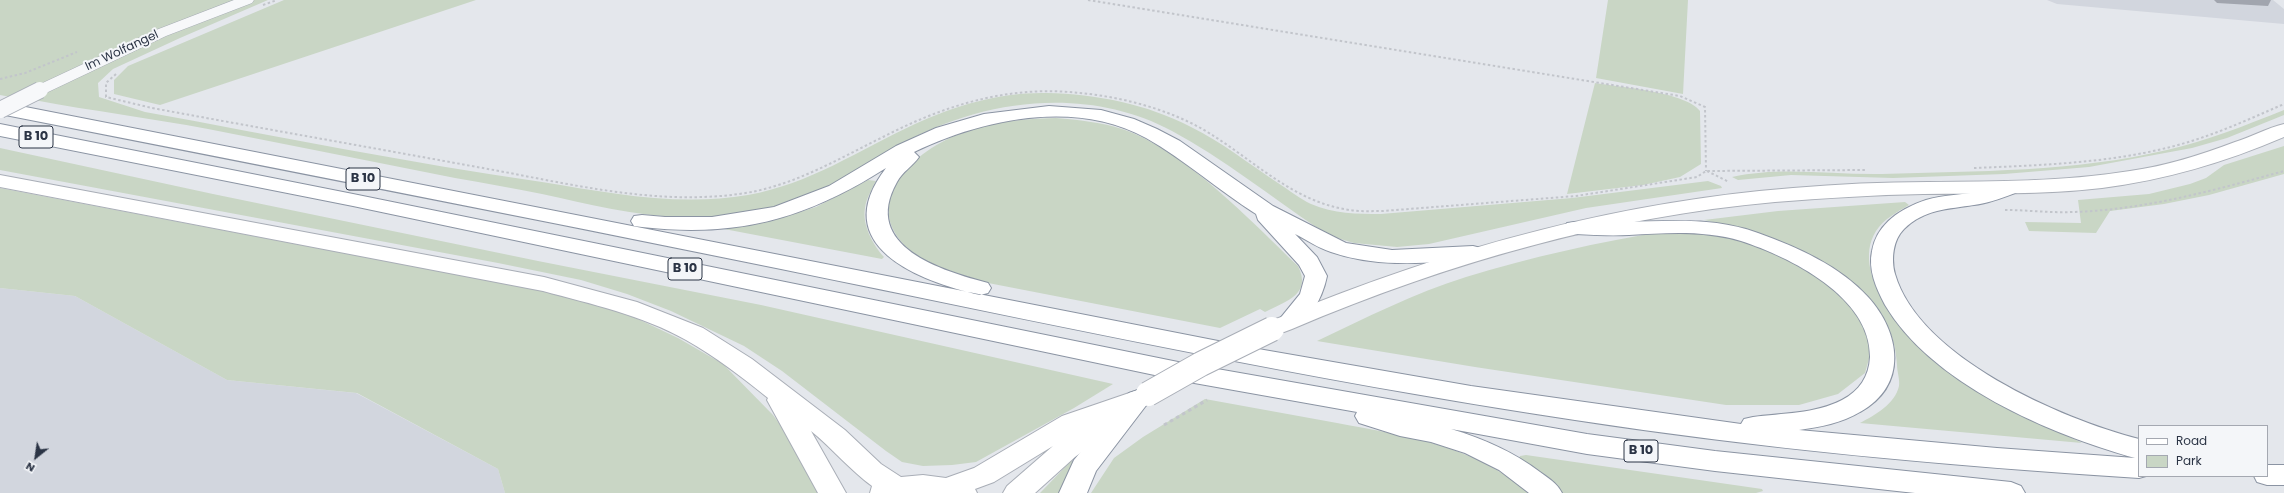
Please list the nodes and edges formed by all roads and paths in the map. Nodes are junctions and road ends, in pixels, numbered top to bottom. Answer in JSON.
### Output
{"nodes":[{"id":1,"x":277,"y":0,"type":"edge"},
{"id":2,"x":1088,"y":0,"type":"edge"},
{"id":3,"x":252,"y":4,"type":"edge"},
{"id":4,"x":120,"y":70,"type":"dead end"},
{"id":5,"x":2284,"y":104,"type":"edge"},
{"id":6,"x":0,"y":109,"type":"edge"},
{"id":7,"x":0,"y":130,"type":"edge"},
{"id":8,"x":2284,"y":130,"type":"edge"},
{"id":9,"x":929,"y":139,"type":"junction"},
{"id":10,"x":1973,"y":168,"type":"dead end"},
{"id":11,"x":1706,"y":170,"type":"junction"},
{"id":12,"x":1872,"y":170,"type":"dead end"},
{"id":13,"x":2284,"y":171,"type":"edge"},
{"id":14,"x":0,"y":181,"type":"edge"},
{"id":15,"x":2013,"y":187,"type":"junction"},
{"id":16,"x":1261,"y":208,"type":"junction"},
{"id":17,"x":1998,"y":210,"type":"dead end"},
{"id":18,"x":563,"y":218,"type":"junction"},
{"id":19,"x":1575,"y":228,"type":"junction"},
{"id":20,"x":1473,"y":253,"type":"junction"},
{"id":21,"x":1062,"y":318,"type":"junction"},
{"id":22,"x":1281,"y":325,"type":"junction"},
{"id":23,"x":776,"y":392,"type":"junction"},
{"id":24,"x":1299,"y":393,"type":"junction"},
{"id":25,"x":1143,"y":396,"type":"junction"},
{"id":26,"x":1207,"y":400,"type":"dead end"},
{"id":27,"x":1164,"y":426,"type":"dead end"},
{"id":28,"x":1720,"y":431,"type":"junction"},
{"id":29,"x":2138,"y":449,"type":"edge"},
{"id":30,"x":2138,"y":468,"type":"edge"},
{"id":31,"x":2268,"y":475,"type":"edge"},
{"id":32,"x":2284,"y":475,"type":"edge"},
{"id":33,"x":956,"y":490,"type":"edge"},
{"id":34,"x":888,"y":491,"type":"edge"},
{"id":35,"x":1988,"y":492,"type":"edge"},
{"id":36,"x":832,"y":493,"type":"edge"},
{"id":37,"x":1017,"y":493,"type":"edge"},
{"id":38,"x":1073,"y":493,"type":"edge"},
{"id":39,"x":1548,"y":493,"type":"edge"}],
"edges":[{"from":1,"to":3,"type":"path"},
{"from":2,"to":11,"type":"path"},
{"from":3,"to":6,"type":"street","name":"Im Wolfangel","bridge":true},
{"from":4,"to":11,"type":"path"},
{"from":5,"to":10,"type":"path"},
{"from":6,"to":18,"type":"main road","number":"B 10"},
{"from":7,"to":24,"type":"main road","number":"B 10"},
{"from":8,"to":15,"type":"main road"},
{"from":9,"to":16,"type":"main road"},
{"from":9,"to":18,"type":"main road"},
{"from":9,"to":21,"type":"main road"},
{"from":11,"to":12,"type":"path"},
{"from":13,"to":17,"type":"path"},
{"from":14,"to":23,"type":"main road"},
{"from":15,"to":19,"type":"main road"},
{"from":15,"to":29,"type":"main road"},
{"from":16,"to":20,"type":"main road"},
{"from":16,"to":22,"type":"main road"},
{"from":18,"to":21,"type":"main road","number":"B 10"},
{"from":19,"to":20,"type":"main road"},
{"from":19,"to":28,"type":"main road"},
{"from":20,"to":22,"type":"main road"},
{"from":21,"to":28,"type":"main road","number":"B 10"},
{"from":22,"to":25,"type":"main road","bridge":true},
{"from":23,"to":34,"type":"main road"},
{"from":23,"to":36,"type":"main road"},
{"from":24,"to":35,"type":"main road","number":"B 10"},
{"from":24,"to":39,"type":"main road"},
{"from":25,"to":33,"type":"main road"},
{"from":25,"to":37,"type":"main road"},
{"from":25,"to":38,"type":"main road"},
{"from":26,"to":27,"type":"path"},
{"from":28,"to":30,"type":"main road","number":"B 10"},
{"from":31,"to":32,"type":"main road"},
{"from":33,"to":34,"type":"main road"}]}
